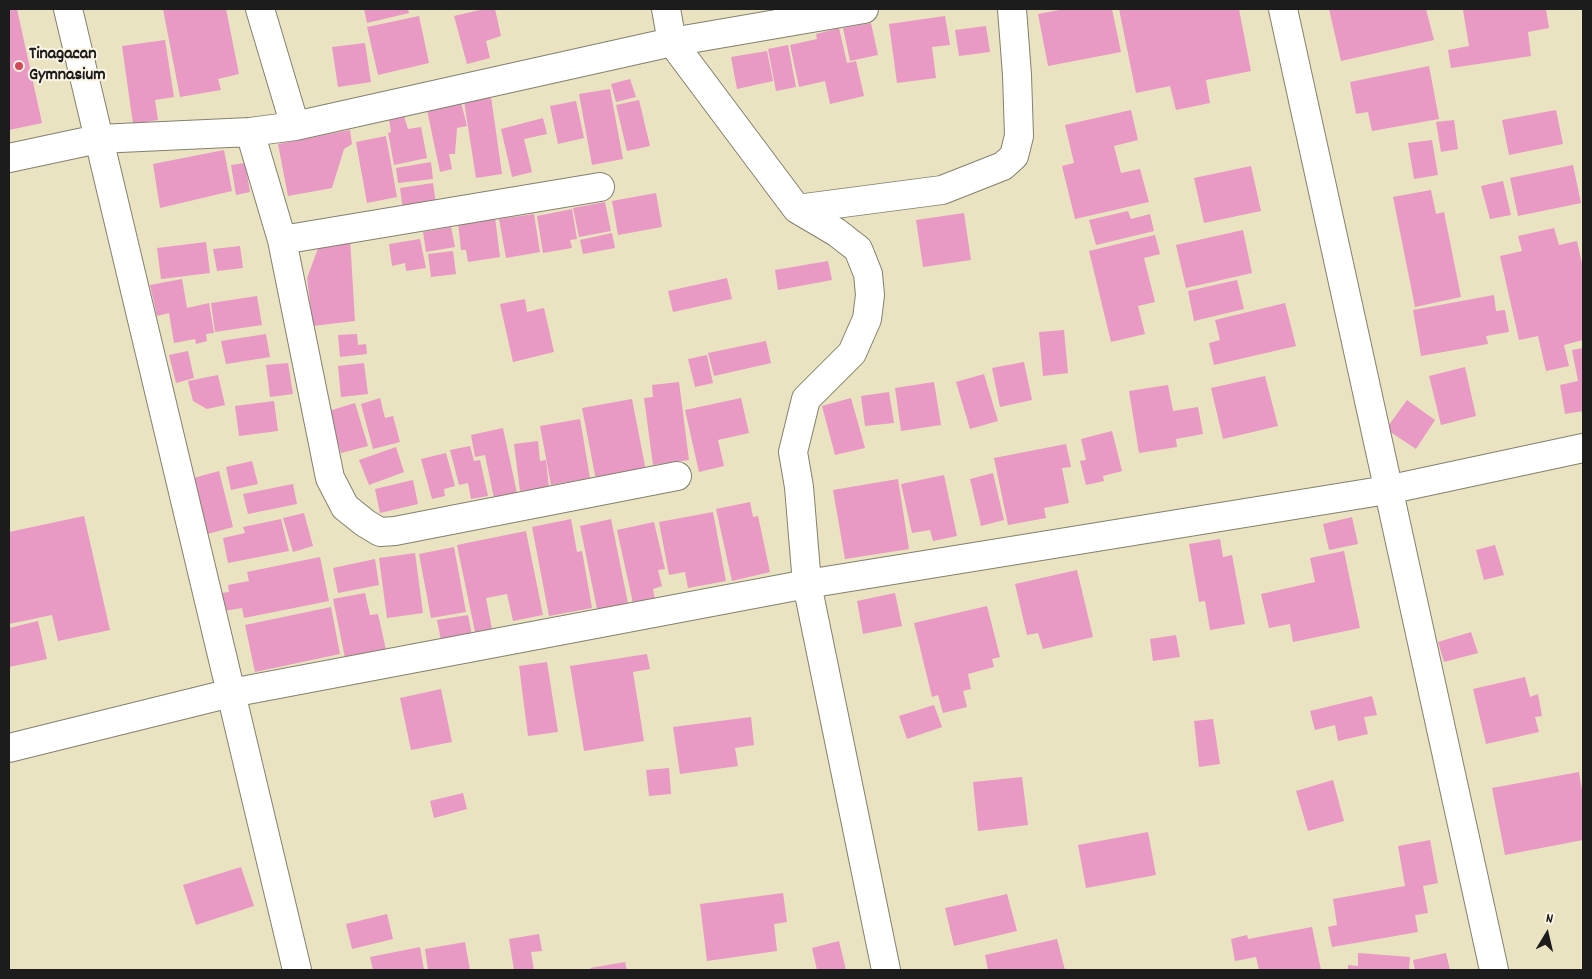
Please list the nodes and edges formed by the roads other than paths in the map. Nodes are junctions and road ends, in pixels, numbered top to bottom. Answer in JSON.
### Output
{"nodes":[{"id":1,"x":68,"y":9,"type":"edge"},
{"id":2,"x":260,"y":9,"type":"edge"},
{"id":3,"x":666,"y":9,"type":"edge"},
{"id":4,"x":864,"y":9,"type":"edge"},
{"id":5,"x":1012,"y":9,"type":"edge"},
{"id":6,"x":1283,"y":9,"type":"edge"},
{"id":7,"x":672,"y":42,"type":"junction"},
{"id":8,"x":295,"y":126,"type":"junction"},
{"id":9,"x":250,"y":132,"type":"junction"},
{"id":10,"x":98,"y":139,"type":"junction"},
{"id":11,"x":9,"y":158,"type":"edge"},
{"id":12,"x":600,"y":186,"type":"dead end"},
{"id":13,"x":797,"y":209,"type":"junction"},
{"id":14,"x":282,"y":240,"type":"junction"},
{"id":15,"x":1583,"y":448,"type":"edge"},
{"id":16,"x":677,"y":476,"type":"dead end"},
{"id":17,"x":1387,"y":490,"type":"junction"},
{"id":18,"x":807,"y":584,"type":"junction"},
{"id":19,"x":231,"y":693,"type":"junction"},
{"id":20,"x":9,"y":748,"type":"edge"},
{"id":21,"x":298,"y":970,"type":"edge"},
{"id":22,"x":886,"y":970,"type":"edge"},
{"id":23,"x":1494,"y":970,"type":"edge"}],
"edges":[{"from":1,"to":10,"type":"street"},
{"from":2,"to":8,"type":"street"},
{"from":3,"to":7,"type":"street"},
{"from":4,"to":7,"type":"street"},
{"from":5,"to":13,"type":"street"},
{"from":6,"to":17,"type":"street"},
{"from":7,"to":8,"type":"street"},
{"from":7,"to":13,"type":"street"},
{"from":8,"to":9,"type":"street"},
{"from":9,"to":10,"type":"street"},
{"from":9,"to":14,"type":"street"},
{"from":10,"to":11,"type":"street"},
{"from":10,"to":19,"type":"street"},
{"from":12,"to":14,"type":"street"},
{"from":13,"to":18,"type":"street"},
{"from":14,"to":16,"type":"street"},
{"from":15,"to":17,"type":"street"},
{"from":17,"to":18,"type":"street"},
{"from":17,"to":23,"type":"street"},
{"from":18,"to":19,"type":"street"},
{"from":18,"to":22,"type":"street"},
{"from":19,"to":20,"type":"street"},
{"from":19,"to":21,"type":"street"}]}
